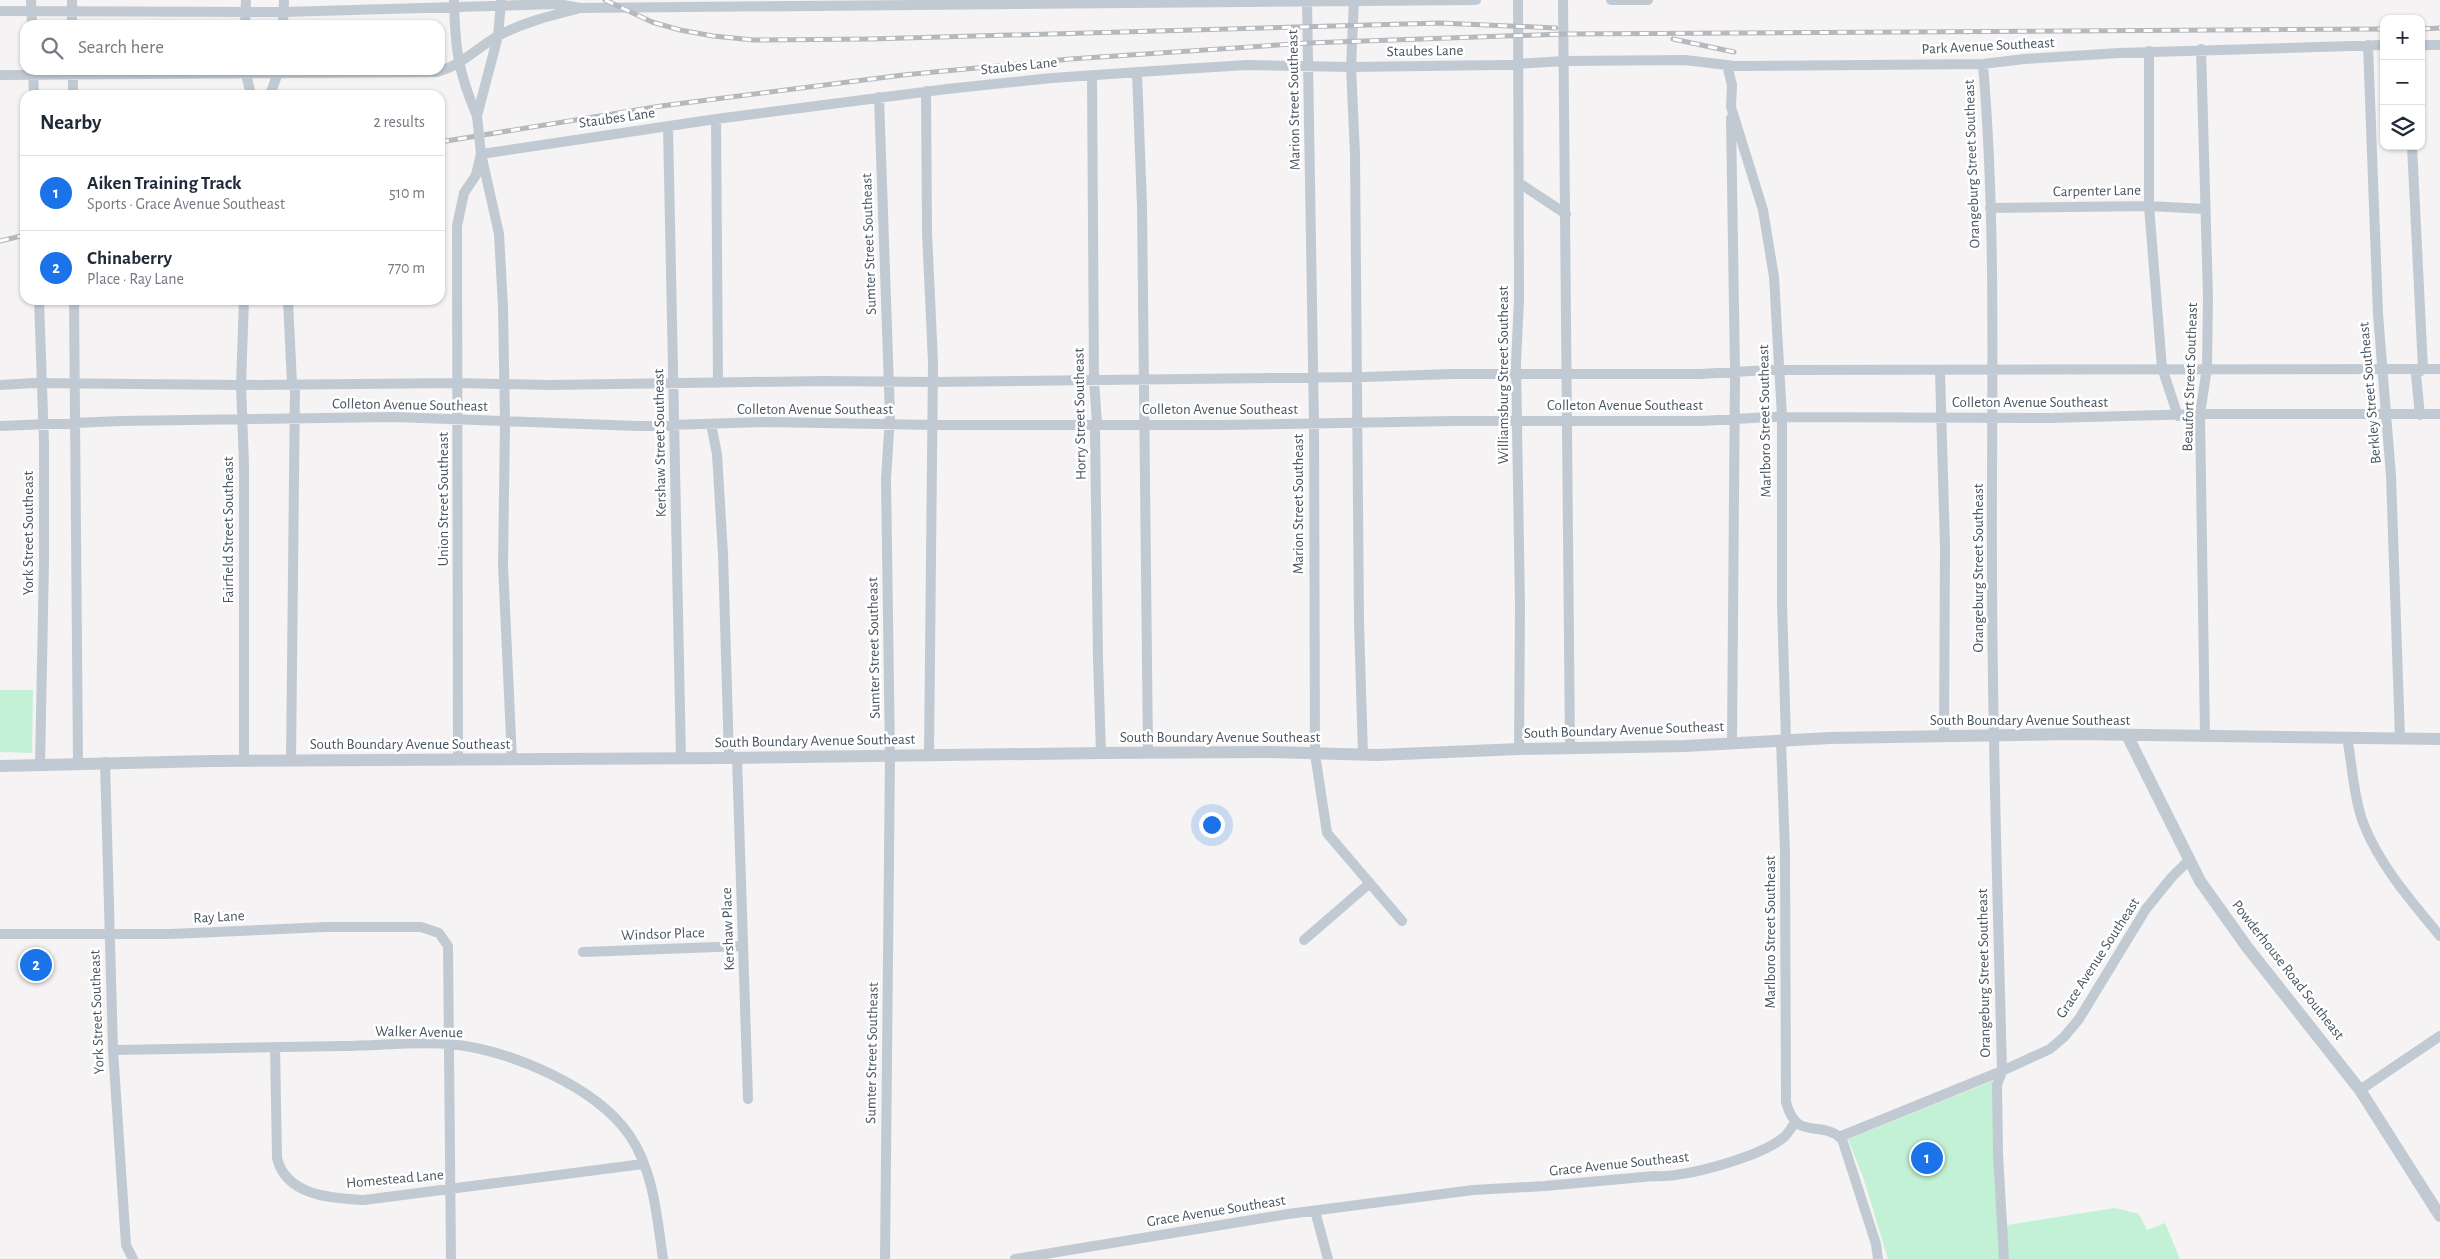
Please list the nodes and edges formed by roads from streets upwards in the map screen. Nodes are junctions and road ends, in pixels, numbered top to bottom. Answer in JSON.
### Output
{"nodes":[{"id":1,"x":31,"y":0,"type":"edge"},
{"id":2,"x":72,"y":0,"type":"edge"},
{"id":3,"x":246,"y":0,"type":"edge"},
{"id":4,"x":284,"y":0,"type":"edge"},
{"id":5,"x":1354,"y":0,"type":"edge"},
{"id":6,"x":1476,"y":0,"type":"edge"},
{"id":7,"x":1518,"y":0,"type":"edge"},
{"id":8,"x":1564,"y":0,"type":"edge"},
{"id":9,"x":1611,"y":0,"type":"edge"},
{"id":10,"x":1648,"y":0,"type":"edge"},
{"id":11,"x":1093,"y":1,"type":"edge"},
{"id":12,"x":1141,"y":1,"type":"edge"},
{"id":13,"x":1307,"y":1,"type":"edge"},
{"id":14,"x":877,"y":2,"type":"edge"},
{"id":15,"x":926,"y":2,"type":"edge"},
{"id":16,"x":671,"y":3,"type":"edge"},
{"id":17,"x":712,"y":3,"type":"edge"},
{"id":18,"x":454,"y":4,"type":"edge"},
{"id":19,"x":501,"y":4,"type":"edge"},
{"id":20,"x":580,"y":8,"type":"junction"},
{"id":21,"x":32,"y":11,"type":"junction"},
{"id":22,"x":0,"y":12,"type":"edge"},
{"id":23,"x":72,"y":12,"type":"junction"},
{"id":24,"x":246,"y":12,"type":"junction"},
{"id":25,"x":283,"y":12,"type":"junction"},
{"id":26,"x":32,"y":20,"type":"edge"},
{"id":27,"x":72,"y":20,"type":"edge"},
{"id":28,"x":245,"y":20,"type":"edge"},
{"id":29,"x":283,"y":20,"type":"edge"},
{"id":30,"x":498,"y":36,"type":"junction"},
{"id":31,"x":2368,"y":45,"type":"junction"},
{"id":32,"x":2380,"y":45,"type":"edge"},
{"id":33,"x":2425,"y":45,"type":"edge"},
{"id":34,"x":2440,"y":45,"type":"edge"},
{"id":35,"x":2201,"y":49,"type":"junction"},
{"id":36,"x":2149,"y":51,"type":"junction"},
{"id":37,"x":1564,"y":61,"type":"junction"},
{"id":38,"x":458,"y":63,"type":"junction"},
{"id":39,"x":1520,"y":64,"type":"junction"},
{"id":40,"x":1982,"y":64,"type":"junction"},
{"id":41,"x":1727,"y":65,"type":"junction"},
{"id":42,"x":1309,"y":66,"type":"junction"},
{"id":43,"x":1351,"y":67,"type":"junction"},
{"id":44,"x":445,"y":70,"type":"edge"},
{"id":45,"x":1136,"y":72,"type":"junction"},
{"id":46,"x":20,"y":73,"type":"edge"},
{"id":47,"x":0,"y":75,"type":"edge"},
{"id":48,"x":34,"y":75,"type":"edge"},
{"id":49,"x":72,"y":75,"type":"edge"},
{"id":50,"x":246,"y":75,"type":"edge"},
{"id":51,"x":278,"y":75,"type":"edge"},
{"id":52,"x":1092,"y":75,"type":"junction"},
{"id":53,"x":34,"y":90,"type":"edge"},
{"id":54,"x":73,"y":90,"type":"edge"},
{"id":55,"x":250,"y":90,"type":"edge"},
{"id":56,"x":272,"y":90,"type":"edge"},
{"id":57,"x":926,"y":91,"type":"junction"},
{"id":58,"x":880,"y":97,"type":"junction"},
{"id":59,"x":1731,"y":107,"type":"junction"},
{"id":60,"x":477,"y":116,"type":"junction"},
{"id":61,"x":716,"y":119,"type":"junction"},
{"id":62,"x":668,"y":126,"type":"junction"},
{"id":63,"x":2412,"y":150,"type":"edge"},
{"id":64,"x":481,"y":154,"type":"junction"},
{"id":65,"x":1519,"y":183,"type":"junction"},
{"id":66,"x":2150,"y":206,"type":"junction"},
{"id":67,"x":1990,"y":208,"type":"junction"},
{"id":68,"x":2205,"y":209,"type":"junction"},
{"id":69,"x":1566,"y":214,"type":"junction"},
{"id":70,"x":39,"y":305,"type":"edge"},
{"id":71,"x":74,"y":305,"type":"edge"},
{"id":72,"x":244,"y":305,"type":"edge"},
{"id":73,"x":288,"y":305,"type":"edge"},
{"id":74,"x":2162,"y":368,"type":"junction"},
{"id":75,"x":2207,"y":368,"type":"junction"},
{"id":76,"x":2382,"y":369,"type":"junction"},
{"id":77,"x":2423,"y":369,"type":"junction"},
{"id":78,"x":2440,"y":369,"type":"edge"},
{"id":79,"x":1780,"y":370,"type":"junction"},
{"id":80,"x":1940,"y":371,"type":"junction"},
{"id":81,"x":1994,"y":371,"type":"junction"},
{"id":82,"x":1735,"y":372,"type":"junction"},
{"id":83,"x":1517,"y":374,"type":"junction"},
{"id":84,"x":1568,"y":374,"type":"junction"},
{"id":85,"x":1312,"y":377,"type":"junction"},
{"id":86,"x":1356,"y":377,"type":"junction"},
{"id":87,"x":1144,"y":378,"type":"junction"},
{"id":88,"x":1094,"y":379,"type":"junction"},
{"id":89,"x":888,"y":380,"type":"junction"},
{"id":90,"x":933,"y":382,"type":"junction"},
{"id":91,"x":457,"y":383,"type":"junction"},
{"id":92,"x":718,"y":383,"type":"junction"},
{"id":93,"x":42,"y":384,"type":"junction"},
{"id":94,"x":76,"y":384,"type":"junction"},
{"id":95,"x":293,"y":384,"type":"junction"},
{"id":96,"x":504,"y":384,"type":"junction"},
{"id":97,"x":674,"y":384,"type":"junction"},
{"id":98,"x":0,"y":385,"type":"edge"},
{"id":99,"x":241,"y":385,"type":"junction"},
{"id":100,"x":2200,"y":414,"type":"junction"},
{"id":101,"x":2440,"y":414,"type":"edge"},
{"id":102,"x":2386,"y":415,"type":"junction"},
{"id":103,"x":2420,"y":415,"type":"junction"},
{"id":104,"x":2178,"y":416,"type":"junction"},
{"id":105,"x":1782,"y":417,"type":"junction"},
{"id":106,"x":242,"y":418,"type":"junction"},
{"id":107,"x":1940,"y":418,"type":"junction"},
{"id":108,"x":1993,"y":418,"type":"junction"},
{"id":109,"x":295,"y":419,"type":"junction"},
{"id":110,"x":1734,"y":419,"type":"junction"},
{"id":111,"x":458,"y":420,"type":"junction"},
{"id":112,"x":1517,"y":420,"type":"junction"},
{"id":113,"x":1569,"y":421,"type":"junction"},
{"id":114,"x":505,"y":422,"type":"junction"},
{"id":115,"x":76,"y":423,"type":"junction"},
{"id":116,"x":711,"y":424,"type":"junction"},
{"id":117,"x":889,"y":424,"type":"junction"},
{"id":118,"x":1097,"y":424,"type":"junction"},
{"id":119,"x":1314,"y":424,"type":"junction"},
{"id":120,"x":1357,"y":424,"type":"junction"},
{"id":121,"x":43,"y":425,"type":"junction"},
{"id":122,"x":676,"y":425,"type":"junction"},
{"id":123,"x":932,"y":425,"type":"junction"},
{"id":124,"x":1145,"y":425,"type":"junction"},
{"id":125,"x":0,"y":426,"type":"edge"},
{"id":126,"x":1994,"y":735,"type":"junction"},
{"id":127,"x":2127,"y":735,"type":"junction"},
{"id":128,"x":1944,"y":736,"type":"junction"},
{"id":129,"x":2204,"y":736,"type":"junction"},
{"id":130,"x":2347,"y":738,"type":"junction"},
{"id":131,"x":2400,"y":738,"type":"junction"},
{"id":132,"x":2440,"y":739,"type":"edge"},
{"id":133,"x":1783,"y":740,"type":"junction"},
{"id":134,"x":1732,"y":743,"type":"junction"},
{"id":135,"x":1570,"y":748,"type":"junction"},
{"id":136,"x":1519,"y":749,"type":"junction"},
{"id":137,"x":1101,"y":753,"type":"junction"},
{"id":138,"x":1148,"y":753,"type":"junction"},
{"id":139,"x":1315,"y":754,"type":"junction"},
{"id":140,"x":930,"y":755,"type":"junction"},
{"id":141,"x":1362,"y":755,"type":"junction"},
{"id":142,"x":890,"y":756,"type":"junction"},
{"id":143,"x":733,"y":758,"type":"junction"},
{"id":144,"x":681,"y":759,"type":"junction"},
{"id":145,"x":458,"y":760,"type":"junction"},
{"id":146,"x":512,"y":760,"type":"junction"},
{"id":147,"x":244,"y":761,"type":"junction"},
{"id":148,"x":291,"y":761,"type":"junction"},
{"id":149,"x":105,"y":762,"type":"junction"},
{"id":150,"x":78,"y":764,"type":"junction"},
{"id":151,"x":0,"y":766,"type":"edge"},
{"id":152,"x":40,"y":766,"type":"junction"},
{"id":153,"x":2188,"y":861,"type":"junction"},
{"id":154,"x":1370,"y":883,"type":"junction"},
{"id":155,"x":1402,"y":920,"type":"dead end"},
{"id":156,"x":109,"y":932,"type":"junction"},
{"id":157,"x":0,"y":934,"type":"edge"},
{"id":158,"x":2440,"y":936,"type":"edge"},
{"id":159,"x":1304,"y":940,"type":"dead end"},
{"id":160,"x":744,"y":946,"type":"junction"},
{"id":161,"x":583,"y":952,"type":"dead end"},
{"id":162,"x":2440,"y":1036,"type":"edge"},
{"id":163,"x":450,"y":1044,"type":"junction"},
{"id":164,"x":275,"y":1047,"type":"junction"},
{"id":165,"x":113,"y":1050,"type":"junction"},
{"id":166,"x":2002,"y":1071,"type":"junction"},
{"id":167,"x":2360,"y":1090,"type":"junction"},
{"id":168,"x":748,"y":1099,"type":"dead end"},
{"id":169,"x":1795,"y":1122,"type":"junction"},
{"id":170,"x":1839,"y":1137,"type":"junction"},
{"id":171,"x":643,"y":1164,"type":"junction"},
{"id":172,"x":449,"y":1189,"type":"junction"},
{"id":173,"x":1315,"y":1211,"type":"junction"},
{"id":174,"x":2440,"y":1216,"type":"edge"},
{"id":175,"x":133,"y":1259,"type":"edge"},
{"id":176,"x":451,"y":1259,"type":"edge"},
{"id":177,"x":663,"y":1259,"type":"edge"},
{"id":178,"x":885,"y":1259,"type":"edge"},
{"id":179,"x":1015,"y":1259,"type":"edge"},
{"id":180,"x":1328,"y":1259,"type":"edge"},
{"id":181,"x":1878,"y":1259,"type":"edge"},
{"id":182,"x":2004,"y":1259,"type":"edge"}],
"edges":[{"from":1,"to":21,"type":"street"},
{"from":2,"to":23,"type":"street"},
{"from":3,"to":24,"type":"street"},
{"from":4,"to":25,"type":"street"},
{"from":5,"to":6,"type":"street"},
{"from":5,"to":13,"type":"street"},
{"from":5,"to":43,"type":"street"},
{"from":7,"to":39,"type":"street","name":"Williamsburg Street Southeast"},
{"from":8,"to":37,"type":"street"},
{"from":9,"to":10,"type":"street"},
{"from":11,"to":12,"type":"street"},
{"from":11,"to":15,"type":"street"},
{"from":12,"to":13,"type":"street"},
{"from":13,"to":42,"type":"street","name":"Marion Street Southeast"},
{"from":14,"to":15,"type":"street"},
{"from":14,"to":17,"type":"street"},
{"from":16,"to":17,"type":"street"},
{"from":16,"to":20,"type":"street"},
{"from":18,"to":19,"type":"street"},
{"from":18,"to":25,"type":"street"},
{"from":18,"to":38,"type":"street","name":"Union Street Southeast"},
{"from":19,"to":20,"type":"street"},
{"from":19,"to":30,"type":"street","name":"Union Street Southeast"},
{"from":20,"to":30,"type":"street"},
{"from":21,"to":22,"type":"street"},
{"from":21,"to":23,"type":"street"},
{"from":21,"to":26,"type":"street"},
{"from":23,"to":24,"type":"street"},
{"from":23,"to":27,"type":"street"},
{"from":24,"to":25,"type":"street"},
{"from":24,"to":28,"type":"street"},
{"from":25,"to":29,"type":"street"},
{"from":30,"to":38,"type":"street"},
{"from":30,"to":60,"type":"street","name":"Union Street Southeast"},
{"from":31,"to":32,"type":"street","name":"Park Avenue Southeast"},
{"from":31,"to":35,"type":"street","name":"Park Avenue Southeast"},
{"from":31,"to":76,"type":"street","name":"Berkley Street Southeast"},
{"from":33,"to":34,"type":"street"},
{"from":35,"to":36,"type":"street","name":"Park Avenue Southeast"},
{"from":35,"to":68,"type":"street","name":"Beaufort Street Southeast"},
{"from":36,"to":40,"type":"street","name":"Park Avenue Southeast"},
{"from":36,"to":66,"type":"street","name":"Beaufort Street Southeast"},
{"from":37,"to":39,"type":"street","name":"Staubes Lane"},
{"from":37,"to":41,"type":"street","name":"Park Avenue Southeast"},
{"from":37,"to":69,"type":"street"},
{"from":38,"to":44,"type":"street"},
{"from":38,"to":60,"type":"street","name":"Union Street Southeast"},
{"from":39,"to":43,"type":"street","name":"Staubes Lane"},
{"from":39,"to":65,"type":"street","name":"Williamsburg Street Southeast"},
{"from":40,"to":41,"type":"street","name":"Park Avenue Southeast"},
{"from":40,"to":67,"type":"street","name":"Orangeburg Street Southeast"},
{"from":41,"to":59,"type":"street","name":"Marlboro Street Southeast"},
{"from":42,"to":43,"type":"street","name":"Staubes Lane"},
{"from":42,"to":45,"type":"street","name":"Staubes Lane"},
{"from":42,"to":85,"type":"street","name":"Marion Street Southeast"},
{"from":43,"to":86,"type":"street"},
{"from":45,"to":52,"type":"street","name":"Staubes Lane"},
{"from":45,"to":87,"type":"street"},
{"from":46,"to":47,"type":"street"},
{"from":48,"to":53,"type":"street"},
{"from":49,"to":54,"type":"street"},
{"from":50,"to":55,"type":"street"},
{"from":51,"to":56,"type":"street"},
{"from":52,"to":57,"type":"street","name":"Staubes Lane"},
{"from":52,"to":88,"type":"street","name":"Horry Street Southeast"},
{"from":57,"to":58,"type":"street","name":"Staubes Lane"},
{"from":57,"to":90,"type":"street"},
{"from":58,"to":61,"type":"street","name":"Staubes Lane"},
{"from":58,"to":89,"type":"street","name":"Sumter Street Southeast"},
{"from":59,"to":79,"type":"street","name":"Marlboro Street Southeast"},
{"from":59,"to":82,"type":"street","name":"Marlboro Street Southeast"},
{"from":60,"to":64,"type":"street","name":"Union Street Southeast","bridge":true},
{"from":61,"to":62,"type":"street","name":"Staubes Lane"},
{"from":61,"to":92,"type":"street"},
{"from":62,"to":64,"type":"street","name":"Staubes Lane"},
{"from":62,"to":97,"type":"street","name":"Kershaw Street Southeast"},
{"from":63,"to":77,"type":"street"},
{"from":64,"to":91,"type":"street","name":"Union Street Southeast"},
{"from":64,"to":96,"type":"street","name":"Union Street Southeast"},
{"from":65,"to":69,"type":"street"},
{"from":65,"to":83,"type":"street","name":"Williamsburg Street Southeast"},
{"from":66,"to":67,"type":"street","name":"Carpenter Lane"},
{"from":66,"to":68,"type":"street","name":"Carpenter Lane"},
{"from":66,"to":74,"type":"street","name":"Beaufort Street Southeast"},
{"from":67,"to":81,"type":"street","name":"Orangeburg Street Southeast"},
{"from":68,"to":75,"type":"street","name":"Beaufort Street Southeast"},
{"from":69,"to":84,"type":"street"},
{"from":70,"to":93,"type":"street","name":"York Street Southeast"},
{"from":71,"to":94,"type":"street"},
{"from":72,"to":99,"type":"street","name":"Fairfield Street Southeast"},
{"from":73,"to":95,"type":"street"},
{"from":74,"to":75,"type":"street","name":"Colleton Avenue Southeast"},
{"from":74,"to":81,"type":"street","name":"Colleton Avenue Southeast"},
{"from":74,"to":104,"type":"street","name":"Beaufort Street Southeast"},
{"from":75,"to":76,"type":"street","name":"Colleton Avenue Southeast"},
{"from":75,"to":100,"type":"street","name":"Beaufort Street Southeast"},
{"from":76,"to":77,"type":"street","name":"Colleton Avenue Southeast"},
{"from":76,"to":102,"type":"street","name":"Berkley Street Southeast"},
{"from":77,"to":78,"type":"street","name":"Colleton Avenue Southeast"},
{"from":77,"to":103,"type":"street"},
{"from":79,"to":80,"type":"street","name":"Colleton Avenue Southeast"},
{"from":79,"to":82,"type":"street","name":"Colleton Avenue Southeast"},
{"from":79,"to":105,"type":"street","name":"Marlboro Street Southeast"},
{"from":80,"to":81,"type":"street","name":"Colleton Avenue Southeast"},
{"from":80,"to":107,"type":"street"},
{"from":81,"to":108,"type":"street","name":"Orangeburg Street Southeast"},
{"from":82,"to":84,"type":"street","name":"Colleton Avenue Southeast"},
{"from":82,"to":110,"type":"street","name":"Marlboro Street Southeast"},
{"from":83,"to":84,"type":"street","name":"Colleton Avenue Southeast"},
{"from":83,"to":86,"type":"street","name":"Colleton Avenue Southeast"},
{"from":83,"to":112,"type":"street","name":"Williamsburg Street Southeast"},
{"from":84,"to":113,"type":"street"},
{"from":85,"to":86,"type":"street","name":"Colleton Avenue Southeast"},
{"from":85,"to":87,"type":"street","name":"Colleton Avenue Southeast"},
{"from":85,"to":119,"type":"street","name":"Marion Street Southeast"},
{"from":86,"to":120,"type":"street"},
{"from":87,"to":88,"type":"street","name":"Colleton Avenue Southeast"},
{"from":87,"to":124,"type":"street"},
{"from":88,"to":90,"type":"street","name":"Colleton Avenue Southeast"},
{"from":88,"to":118,"type":"street","name":"Horry Street Southeast"},
{"from":89,"to":90,"type":"street","name":"Colleton Avenue Southeast"},
{"from":89,"to":92,"type":"street","name":"Colleton Avenue Southeast"},
{"from":89,"to":117,"type":"street","name":"Sumter Street Southeast"},
{"from":90,"to":123,"type":"street"},
{"from":91,"to":95,"type":"street","name":"Colleton Avenue Southeast"},
{"from":91,"to":96,"type":"street","name":"Colleton Avenue Southeast"},
{"from":91,"to":111,"type":"street","name":"Union Street Southeast"},
{"from":92,"to":97,"type":"street","name":"Colleton Avenue Southeast"},
{"from":93,"to":94,"type":"street","name":"Colleton Avenue Southeast"},
{"from":93,"to":98,"type":"street","name":"Colleton Avenue Southeast"},
{"from":93,"to":121,"type":"street","name":"York Street Southeast"},
{"from":94,"to":99,"type":"street","name":"Colleton Avenue Southeast"},
{"from":94,"to":115,"type":"street"},
{"from":95,"to":99,"type":"street","name":"Colleton Avenue Southeast"},
{"from":95,"to":109,"type":"street"},
{"from":96,"to":97,"type":"street","name":"Colleton Avenue Southeast"},
{"from":96,"to":114,"type":"street","name":"Union Street Southeast"},
{"from":97,"to":122,"type":"street","name":"Kershaw Street Southeast"},
{"from":99,"to":106,"type":"street","name":"Fairfield Street Southeast"},
{"from":100,"to":102,"type":"street","name":"Colleton Avenue Southeast"},
{"from":100,"to":104,"type":"street","name":"Colleton Avenue Southeast"},
{"from":100,"to":129,"type":"street","name":"Beaufort Street Southeast"},
{"from":101,"to":103,"type":"street","name":"Colleton Avenue Southeast"},
{"from":102,"to":103,"type":"street","name":"Colleton Avenue Southeast"},
{"from":102,"to":131,"type":"street","name":"Berkley Street Southeast"},
{"from":104,"to":108,"type":"street","name":"Colleton Avenue Southeast"},
{"from":105,"to":107,"type":"street","name":"Colleton Avenue Southeast"},
{"from":105,"to":110,"type":"street","name":"Colleton Avenue Southeast"},
{"from":105,"to":133,"type":"street","name":"Marlboro Street Southeast"},
{"from":106,"to":109,"type":"street","name":"Colleton Avenue Southeast"},
{"from":106,"to":115,"type":"street","name":"Colleton Avenue Southeast"},
{"from":106,"to":147,"type":"street","name":"Fairfield Street Southeast"},
{"from":107,"to":108,"type":"street","name":"Colleton Avenue Southeast"},
{"from":107,"to":128,"type":"street"},
{"from":108,"to":126,"type":"street","name":"Orangeburg Street Southeast"},
{"from":109,"to":111,"type":"street","name":"Colleton Avenue Southeast"},
{"from":109,"to":148,"type":"street"},
{"from":110,"to":113,"type":"street","name":"Colleton Avenue Southeast"},
{"from":110,"to":134,"type":"street","name":"Marlboro Street Southeast"},
{"from":111,"to":114,"type":"street","name":"Colleton Avenue Southeast"},
{"from":111,"to":145,"type":"street","name":"Union Street Southeast"},
{"from":112,"to":113,"type":"street","name":"Colleton Avenue Southeast"},
{"from":112,"to":120,"type":"street","name":"Colleton Avenue Southeast"},
{"from":112,"to":136,"type":"street","name":"Williamsburg Street Southeast"},
{"from":113,"to":135,"type":"street"},
{"from":114,"to":122,"type":"street","name":"Colleton Avenue Southeast"},
{"from":114,"to":146,"type":"street","name":"Union Street Southeast"},
{"from":115,"to":121,"type":"street","name":"Colleton Avenue Southeast"},
{"from":115,"to":150,"type":"street"},
{"from":116,"to":117,"type":"street","name":"Colleton Avenue Southeast"},
{"from":116,"to":122,"type":"street","name":"Colleton Avenue Southeast"},
{"from":116,"to":143,"type":"street"},
{"from":117,"to":123,"type":"street","name":"Colleton Avenue Southeast"},
{"from":117,"to":142,"type":"street","name":"Sumter Street Southeast"},
{"from":118,"to":123,"type":"street","name":"Colleton Avenue Southeast"},
{"from":118,"to":124,"type":"street","name":"Colleton Avenue Southeast"},
{"from":118,"to":137,"type":"street","name":"Horry Street Southeast"},
{"from":119,"to":120,"type":"street","name":"Colleton Avenue Southeast"},
{"from":119,"to":124,"type":"street","name":"Colleton Avenue Southeast"},
{"from":119,"to":139,"type":"street","name":"Marion Street Southeast"},
{"from":120,"to":141,"type":"street"},
{"from":121,"to":125,"type":"street","name":"Colleton Avenue Southeast"},
{"from":121,"to":152,"type":"street","name":"York Street Southeast"},
{"from":122,"to":144,"type":"street","name":"Kershaw Street Southeast"},
{"from":123,"to":140,"type":"street"},
{"from":124,"to":138,"type":"street"},
{"from":126,"to":127,"type":"street","name":"South Boundary Avenue Southeast"},
{"from":126,"to":128,"type":"street","name":"South Boundary Avenue Southeast"},
{"from":126,"to":166,"type":"street","name":"Orangeburg Street Southeast"},
{"from":127,"to":129,"type":"street","name":"South Boundary Avenue Southeast"},
{"from":127,"to":153,"type":"street","name":"Powderhouse Road Southeast"},
{"from":128,"to":133,"type":"street","name":"South Boundary Avenue Southeast"},
{"from":129,"to":130,"type":"street","name":"South Boundary Avenue Southeast"},
{"from":130,"to":131,"type":"street","name":"South Boundary Avenue Southeast"},
{"from":130,"to":158,"type":"street"},
{"from":131,"to":132,"type":"street","name":"South Boundary Avenue Southeast"},
{"from":133,"to":134,"type":"street","name":"South Boundary Avenue Southeast"},
{"from":133,"to":169,"type":"street","name":"Marlboro Street Southeast"},
{"from":134,"to":135,"type":"street","name":"South Boundary Avenue Southeast"},
{"from":135,"to":136,"type":"street","name":"South Boundary Avenue Southeast"},
{"from":136,"to":141,"type":"street","name":"South Boundary Avenue Southeast"},
{"from":137,"to":138,"type":"street","name":"South Boundary Avenue Southeast"},
{"from":137,"to":140,"type":"street","name":"South Boundary Avenue Southeast"},
{"from":138,"to":139,"type":"street","name":"South Boundary Avenue Southeast"},
{"from":139,"to":141,"type":"street","name":"South Boundary Avenue Southeast"},
{"from":139,"to":154,"type":"street","name":"Marion Street Southeast"},
{"from":140,"to":142,"type":"street","name":"South Boundary Avenue Southeast"},
{"from":142,"to":143,"type":"street","name":"South Boundary Avenue Southeast"},
{"from":142,"to":178,"type":"street","name":"Sumter Street Southeast"},
{"from":143,"to":144,"type":"street","name":"South Boundary Avenue Southeast"},
{"from":143,"to":160,"type":"street","name":"Kershaw Place"},
{"from":144,"to":146,"type":"street","name":"South Boundary Avenue Southeast"},
{"from":145,"to":146,"type":"street","name":"South Boundary Avenue Southeast"},
{"from":145,"to":148,"type":"street","name":"South Boundary Avenue Southeast"},
{"from":147,"to":148,"type":"street","name":"South Boundary Avenue Southeast"},
{"from":147,"to":149,"type":"street","name":"South Boundary Avenue Southeast"},
{"from":149,"to":150,"type":"street","name":"South Boundary Avenue Southeast"},
{"from":149,"to":156,"type":"street","name":"York Street Southeast"},
{"from":150,"to":152,"type":"street","name":"South Boundary Avenue Southeast"},
{"from":151,"to":152,"type":"street","name":"South Boundary Avenue Southeast"},
{"from":153,"to":166,"type":"street","name":"Grace Avenue Southeast"},
{"from":153,"to":167,"type":"street","name":"Powderhouse Road Southeast"},
{"from":154,"to":155,"type":"street","name":"Marion Street Southeast"},
{"from":154,"to":159,"type":"street"},
{"from":156,"to":157,"type":"street","name":"Ray Lane"},
{"from":156,"to":163,"type":"street","name":"Ray Lane"},
{"from":156,"to":165,"type":"street","name":"York Street Southeast"},
{"from":160,"to":161,"type":"street","name":"Windsor Place"},
{"from":160,"to":168,"type":"street","name":"Kershaw Place"},
{"from":162,"to":167,"type":"street"},
{"from":163,"to":164,"type":"street","name":"Walker Avenue"},
{"from":163,"to":171,"type":"street","name":"Walker Avenue"},
{"from":163,"to":172,"type":"street"},
{"from":164,"to":165,"type":"street","name":"Walker Avenue"},
{"from":164,"to":172,"type":"street","name":"Homestead Lane"},
{"from":165,"to":175,"type":"street","name":"York Street Southeast"},
{"from":166,"to":170,"type":"street","name":"Grace Avenue Southeast"},
{"from":166,"to":182,"type":"street","name":"Orangeburg Street Southeast"},
{"from":167,"to":174,"type":"street","name":"Powderhouse Road Southeast"},
{"from":169,"to":170,"type":"street"},
{"from":169,"to":173,"type":"street","name":"Grace Avenue Southeast"},
{"from":170,"to":181,"type":"street"},
{"from":171,"to":172,"type":"street","name":"Homestead Lane"},
{"from":171,"to":177,"type":"street","name":"Walker Avenue"},
{"from":172,"to":176,"type":"street"},
{"from":173,"to":179,"type":"street","name":"Grace Avenue Southeast"},
{"from":173,"to":180,"type":"street"}]}
